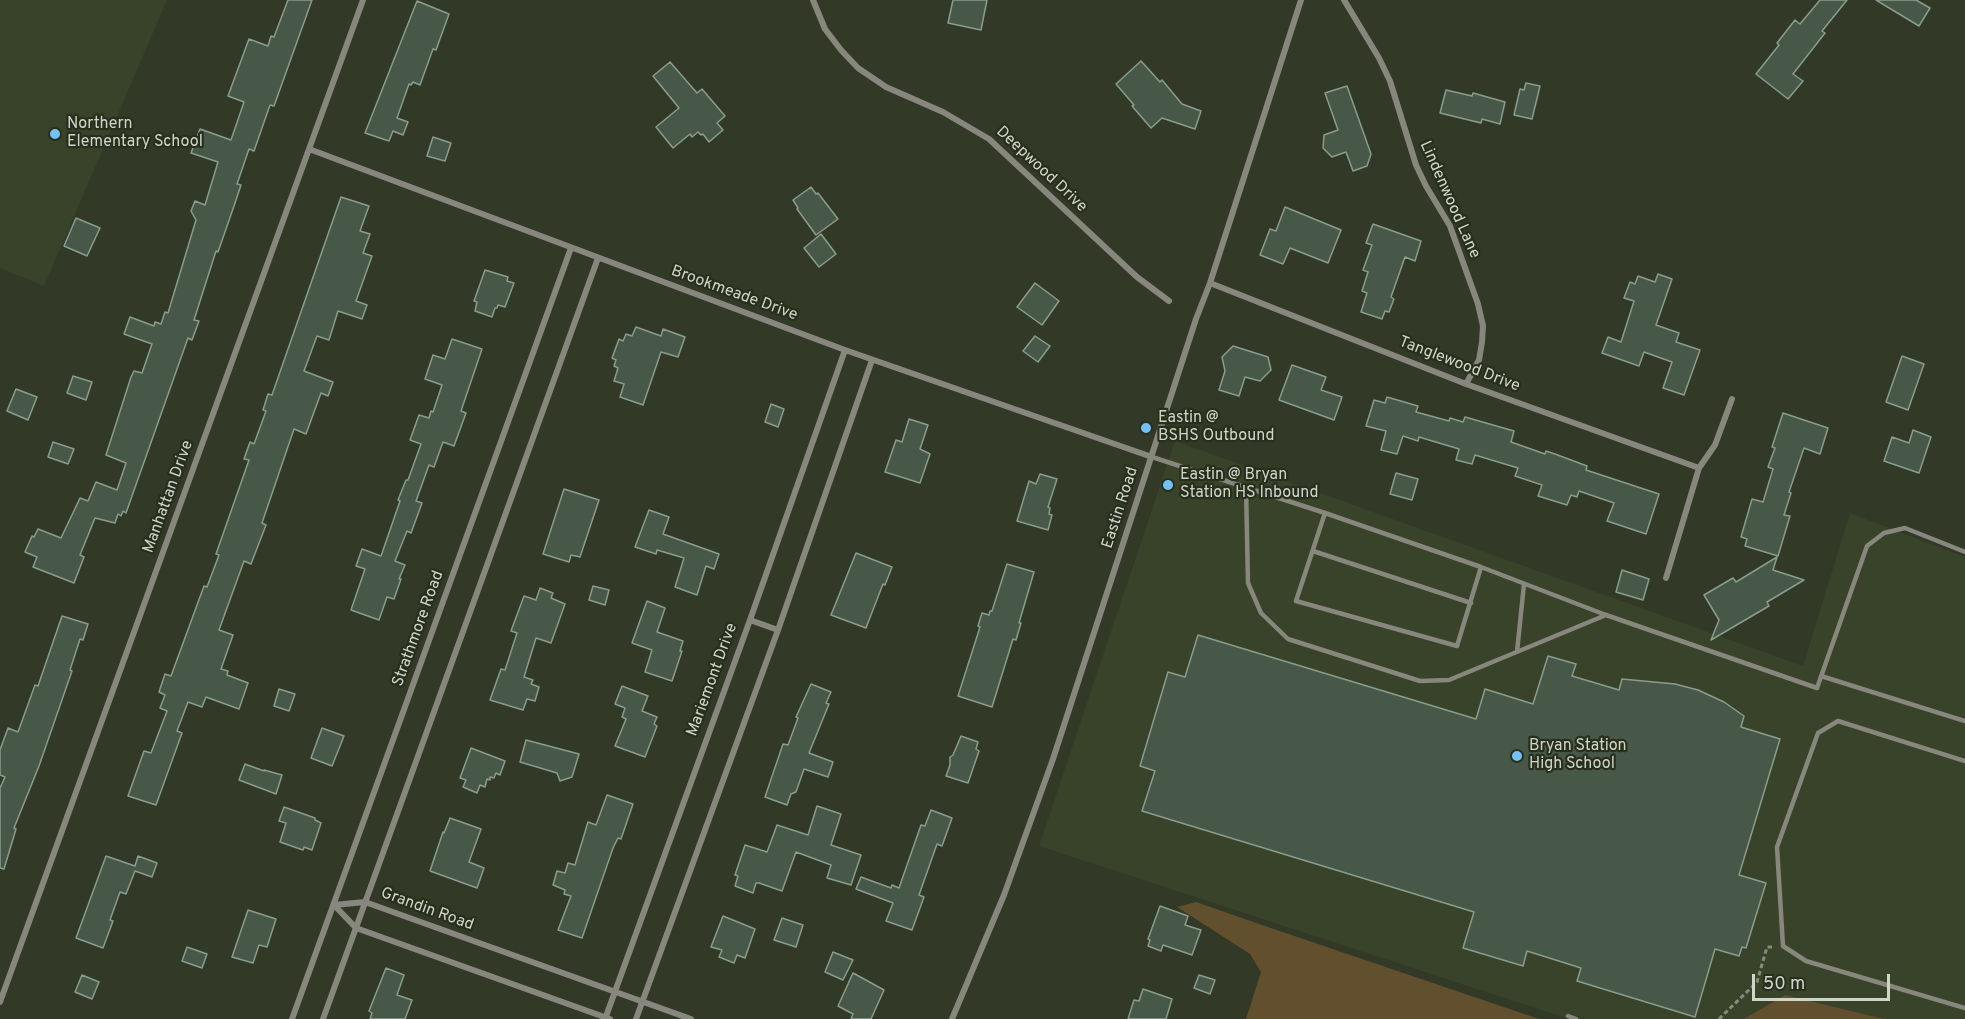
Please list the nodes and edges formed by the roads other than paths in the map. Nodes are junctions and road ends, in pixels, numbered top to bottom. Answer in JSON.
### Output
{"nodes":[{"id":1,"x":363,"y":0,"type":"edge"},
{"id":2,"x":813,"y":0,"type":"edge"},
{"id":3,"x":1301,"y":0,"type":"edge"},
{"id":4,"x":1344,"y":0,"type":"edge"},
{"id":5,"x":309,"y":149,"type":"junction"},
{"id":6,"x":571,"y":248,"type":"junction"},
{"id":7,"x":597,"y":258,"type":"junction"},
{"id":8,"x":1210,"y":283,"type":"junction"},
{"id":9,"x":1169,"y":301,"type":"dead end"},
{"id":10,"x":845,"y":350,"type":"junction"},
{"id":11,"x":872,"y":360,"type":"junction"},
{"id":12,"x":1466,"y":384,"type":"junction"},
{"id":13,"x":1732,"y":399,"type":"dead end"},
{"id":14,"x":1152,"y":457,"type":"junction"},
{"id":15,"x":1699,"y":468,"type":"junction"},
{"id":16,"x":1246,"y":488,"type":"junction"},
{"id":17,"x":1324,"y":513,"type":"junction"},
{"id":18,"x":1313,"y":551,"type":"junction"},
{"id":19,"x":1965,"y":552,"type":"edge"},
{"id":20,"x":1481,"y":567,"type":"junction"},
{"id":21,"x":1666,"y":578,"type":"dead end"},
{"id":22,"x":1524,"y":585,"type":"junction"},
{"id":23,"x":1471,"y":603,"type":"junction"},
{"id":24,"x":1606,"y":615,"type":"junction"},
{"id":25,"x":750,"y":620,"type":"junction"},
{"id":26,"x":777,"y":630,"type":"junction"},
{"id":27,"x":1517,"y":652,"type":"junction"},
{"id":28,"x":1821,"y":676,"type":"junction"},
{"id":29,"x":1965,"y":721,"type":"edge"},
{"id":30,"x":1965,"y":761,"type":"edge"},
{"id":31,"x":365,"y":902,"type":"junction"},
{"id":32,"x":334,"y":905,"type":"junction"},
{"id":33,"x":356,"y":928,"type":"junction"},
{"id":34,"x":615,"y":991,"type":"junction"},
{"id":35,"x":642,"y":1001,"type":"junction"},
{"id":36,"x":0,"y":1002,"type":"edge"},
{"id":37,"x":1965,"y":1008,"type":"edge"},
{"id":38,"x":1568,"y":1016,"type":"dead end"},
{"id":39,"x":607,"y":1018,"type":"edge"},
{"id":40,"x":292,"y":1019,"type":"edge"},
{"id":41,"x":322,"y":1019,"type":"edge"},
{"id":42,"x":636,"y":1019,"type":"edge"},
{"id":43,"x":691,"y":1019,"type":"edge"},
{"id":44,"x":952,"y":1019,"type":"edge"},
{"id":45,"x":1576,"y":1019,"type":"edge"}],
"edges":[{"from":1,"to":5,"type":"street","name":"Manhattan Drive"},
{"from":2,"to":9,"type":"street","name":"Deepwood Drive"},
{"from":3,"to":8,"type":"street","name":"Eastin Road"},
{"from":4,"to":12,"type":"street","name":"Lindenwood Lane"},
{"from":5,"to":6,"type":"street","name":"Brookmeade Drive"},
{"from":5,"to":36,"type":"street","name":"Manhattan Drive"},
{"from":6,"to":7,"type":"street","name":"Brookmeade Drive"},
{"from":6,"to":32,"type":"street","name":"Strathmore Road"},
{"from":7,"to":10,"type":"street","name":"Brookmeade Drive"},
{"from":7,"to":31,"type":"street"},
{"from":8,"to":12,"type":"street","name":"Tanglewood Drive"},
{"from":8,"to":14,"type":"street","name":"Eastin Road"},
{"from":10,"to":11,"type":"street","name":"Brookmeade Drive"},
{"from":10,"to":25,"type":"street","name":"Mariemont Drive"},
{"from":11,"to":14,"type":"street","name":"Brookmeade Drive"},
{"from":11,"to":26,"type":"street"},
{"from":12,"to":15,"type":"street","name":"Tanglewood Drive"},
{"from":13,"to":15,"type":"street"},
{"from":14,"to":16,"type":"lane"},
{"from":14,"to":44,"type":"street","name":"Eastin Road"},
{"from":15,"to":21,"type":"street"},
{"from":16,"to":17,"type":"lane"},
{"from":16,"to":27,"type":"lane"},
{"from":17,"to":18,"type":"lane"},
{"from":17,"to":20,"type":"lane"},
{"from":18,"to":23,"type":"lane"},
{"from":18,"to":23,"type":"lane"},
{"from":19,"to":28,"type":"lane"},
{"from":20,"to":22,"type":"lane"},
{"from":20,"to":23,"type":"lane"},
{"from":22,"to":24,"type":"lane"},
{"from":22,"to":27,"type":"lane"},
{"from":24,"to":27,"type":"lane"},
{"from":24,"to":28,"type":"lane"},
{"from":25,"to":26,"type":"street"},
{"from":25,"to":34,"type":"street","name":"Mariemont Drive"},
{"from":26,"to":35,"type":"street"},
{"from":28,"to":29,"type":"lane"},
{"from":30,"to":37,"type":"lane"},
{"from":31,"to":32,"type":"street","name":"Grandin Road"},
{"from":31,"to":33,"type":"street"},
{"from":31,"to":34,"type":"street","name":"Grandin Road"},
{"from":32,"to":33,"type":"street"},
{"from":32,"to":40,"type":"street","name":"Strathmore Road"},
{"from":33,"to":39,"type":"street"},
{"from":33,"to":41,"type":"street"},
{"from":34,"to":35,"type":"street","name":"Grandin Road"},
{"from":34,"to":39,"type":"street","name":"Mariemont Drive"},
{"from":35,"to":42,"type":"street"},
{"from":35,"to":43,"type":"street","name":"Grandin Road"},
{"from":38,"to":45,"type":"lane"}]}
